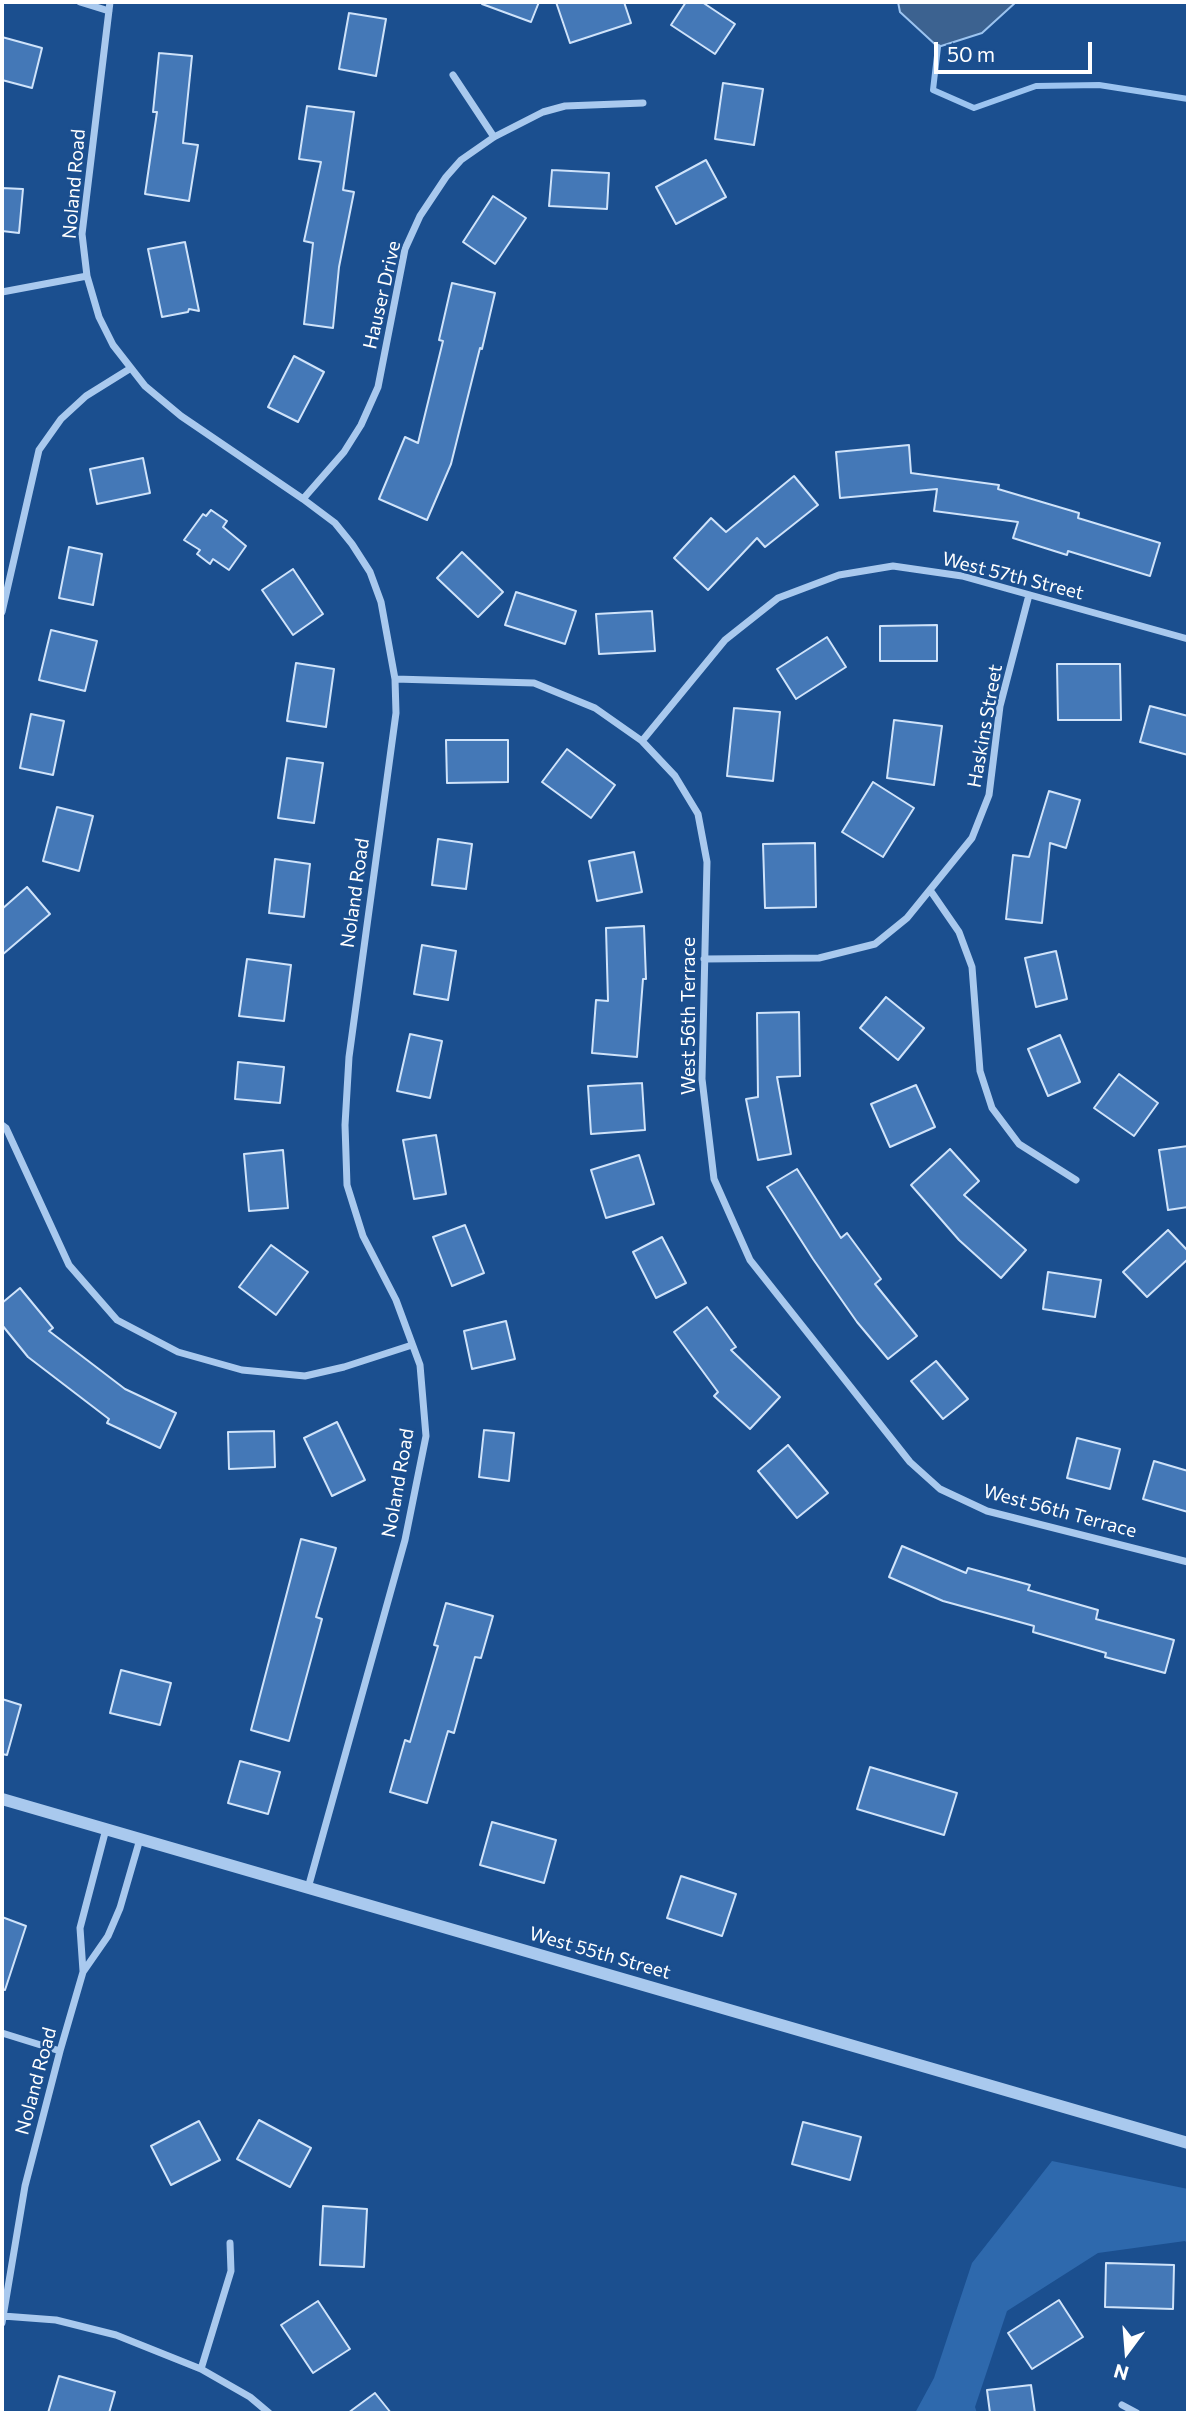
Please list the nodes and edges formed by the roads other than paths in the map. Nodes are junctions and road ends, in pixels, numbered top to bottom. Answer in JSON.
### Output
{"nodes":[{"id":1,"x":80,"y":2,"type":"edge"},
{"id":2,"x":110,"y":6,"type":"edge"},
{"id":3,"x":453,"y":75,"type":"dead end"},
{"id":4,"x":643,"y":103,"type":"dead end"},
{"id":5,"x":494,"y":137,"type":"junction"},
{"id":6,"x":87,"y":276,"type":"junction"},
{"id":7,"x":2,"y":292,"type":"edge"},
{"id":8,"x":131,"y":368,"type":"junction"},
{"id":9,"x":303,"y":499,"type":"junction"},
{"id":10,"x":1029,"y":595,"type":"junction"},
{"id":11,"x":2,"y":610,"type":"edge"},
{"id":12,"x":1188,"y":639,"type":"edge"},
{"id":13,"x":395,"y":679,"type":"junction"},
{"id":14,"x":642,"y":741,"type":"junction"},
{"id":15,"x":930,"y":890,"type":"junction"},
{"id":16,"x":704,"y":959,"type":"junction"},
{"id":17,"x":2,"y":1125,"type":"edge"},
{"id":18,"x":1076,"y":1180,"type":"dead end"},
{"id":19,"x":412,"y":1345,"type":"junction"},
{"id":20,"x":1188,"y":1562,"type":"edge"},
{"id":21,"x":2,"y":1799,"type":"edge"},
{"id":22,"x":106,"y":1829,"type":"junction"},
{"id":23,"x":140,"y":1839,"type":"junction"},
{"id":24,"x":308,"y":1888,"type":"junction"},
{"id":25,"x":83,"y":1972,"type":"junction"},
{"id":26,"x":2,"y":2033,"type":"edge"},
{"id":27,"x":60,"y":2051,"type":"junction"},
{"id":28,"x":1188,"y":2143,"type":"edge"},
{"id":29,"x":230,"y":2243,"type":"dead end"},
{"id":30,"x":2,"y":2320,"type":"edge"},
{"id":31,"x":201,"y":2369,"type":"junction"},
{"id":32,"x":1122,"y":2405,"type":"dead end"},
{"id":33,"x":269,"y":2413,"type":"edge"},
{"id":34,"x":1137,"y":2413,"type":"edge"}],
"edges":[{"from":1,"to":2,"type":"street"},
{"from":2,"to":6,"type":"street","name":"Noland Road"},
{"from":3,"to":5,"type":"street"},
{"from":4,"to":5,"type":"street","name":"Hauser Drive"},
{"from":5,"to":9,"type":"street","name":"Hauser Drive"},
{"from":6,"to":7,"type":"street"},
{"from":6,"to":8,"type":"street","name":"Noland Road"},
{"from":8,"to":9,"type":"street","name":"Noland Road"},
{"from":8,"to":11,"type":"street"},
{"from":9,"to":13,"type":"street","name":"Noland Road"},
{"from":10,"to":12,"type":"street","name":"West 57th Street"},
{"from":10,"to":14,"type":"street","name":"West 57th Street"},
{"from":10,"to":15,"type":"street","name":"Haskins Street"},
{"from":13,"to":14,"type":"street","name":"West 56th Terrace"},
{"from":13,"to":19,"type":"street","name":"Noland Road"},
{"from":14,"to":16,"type":"street","name":"West 56th Terrace"},
{"from":15,"to":16,"type":"street","name":"Haskins Street"},
{"from":15,"to":18,"type":"street"},
{"from":16,"to":20,"type":"street","name":"West 56th Terrace"},
{"from":17,"to":19,"type":"street"},
{"from":19,"to":24,"type":"street","name":"Noland Road"},
{"from":21,"to":22,"type":"street","name":"West 55th Street"},
{"from":22,"to":23,"type":"street","name":"West 55th Street"},
{"from":22,"to":25,"type":"street","name":"Noland Road"},
{"from":23,"to":24,"type":"street","name":"West 55th Street"},
{"from":23,"to":25,"type":"street","name":"Noland Road"},
{"from":24,"to":28,"type":"street","name":"West 55th Street"},
{"from":25,"to":27,"type":"street","name":"Noland Road"},
{"from":26,"to":27,"type":"street"},
{"from":27,"to":30,"type":"street","name":"Noland Road"},
{"from":29,"to":31,"type":"street"},
{"from":30,"to":31,"type":"street"},
{"from":31,"to":33,"type":"street"},
{"from":32,"to":34,"type":"street"}]}
